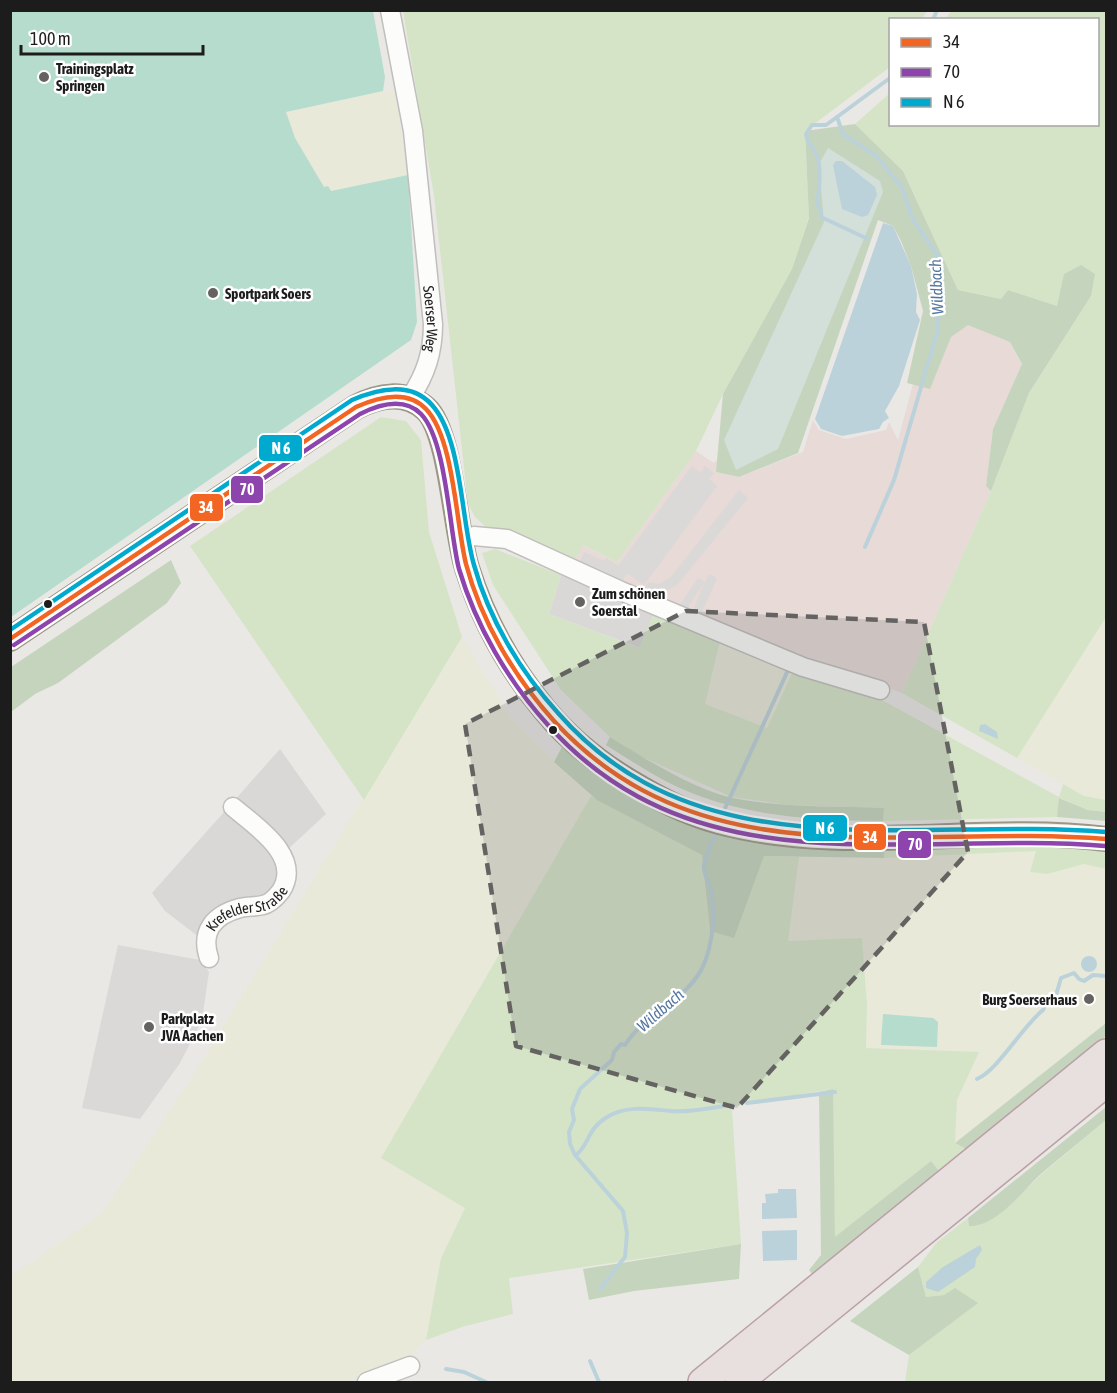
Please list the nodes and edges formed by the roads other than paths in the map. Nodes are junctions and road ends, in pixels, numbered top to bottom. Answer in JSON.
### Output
{"nodes":[{"id":1,"x":390,"y":10,"type":"edge"},
{"id":2,"x":410,"y":398,"type":"junction"},
{"id":3,"x":459,"y":539,"type":"junction"},
{"id":4,"x":10,"y":639,"type":"edge"},
{"id":5,"x":880,"y":690,"type":"dead end"},
{"id":6,"x":232,"y":807,"type":"dead end"},
{"id":7,"x":1107,"y":839,"type":"edge"},
{"id":8,"x":209,"y":958,"type":"dead end"},
{"id":9,"x":1107,"y":1053,"type":"edge"},
{"id":10,"x":1107,"y":1083,"type":"edge"},
{"id":11,"x":826,"y":1296,"type":"junction"},
{"id":12,"x":410,"y":1366,"type":"dead end"},
{"id":13,"x":367,"y":1383,"type":"edge"},
{"id":14,"x":702,"y":1383,"type":"edge"},
{"id":15,"x":739,"y":1383,"type":"edge"}],
"edges":[{"from":1,"to":2,"type":"street","name":"Soerser Weg"},
{"from":2,"to":3,"type":"main road"},
{"from":2,"to":4,"type":"main road"},
{"from":3,"to":5,"type":"street"},
{"from":3,"to":7,"type":"main road"},
{"from":6,"to":8,"type":"street","name":"Krefelder Straße"},
{"from":9,"to":11,"type":"highway"},
{"from":10,"to":11,"type":"highway"},
{"from":11,"to":14,"type":"highway"},
{"from":11,"to":15,"type":"highway"},
{"from":12,"to":13,"type":"street"}]}
